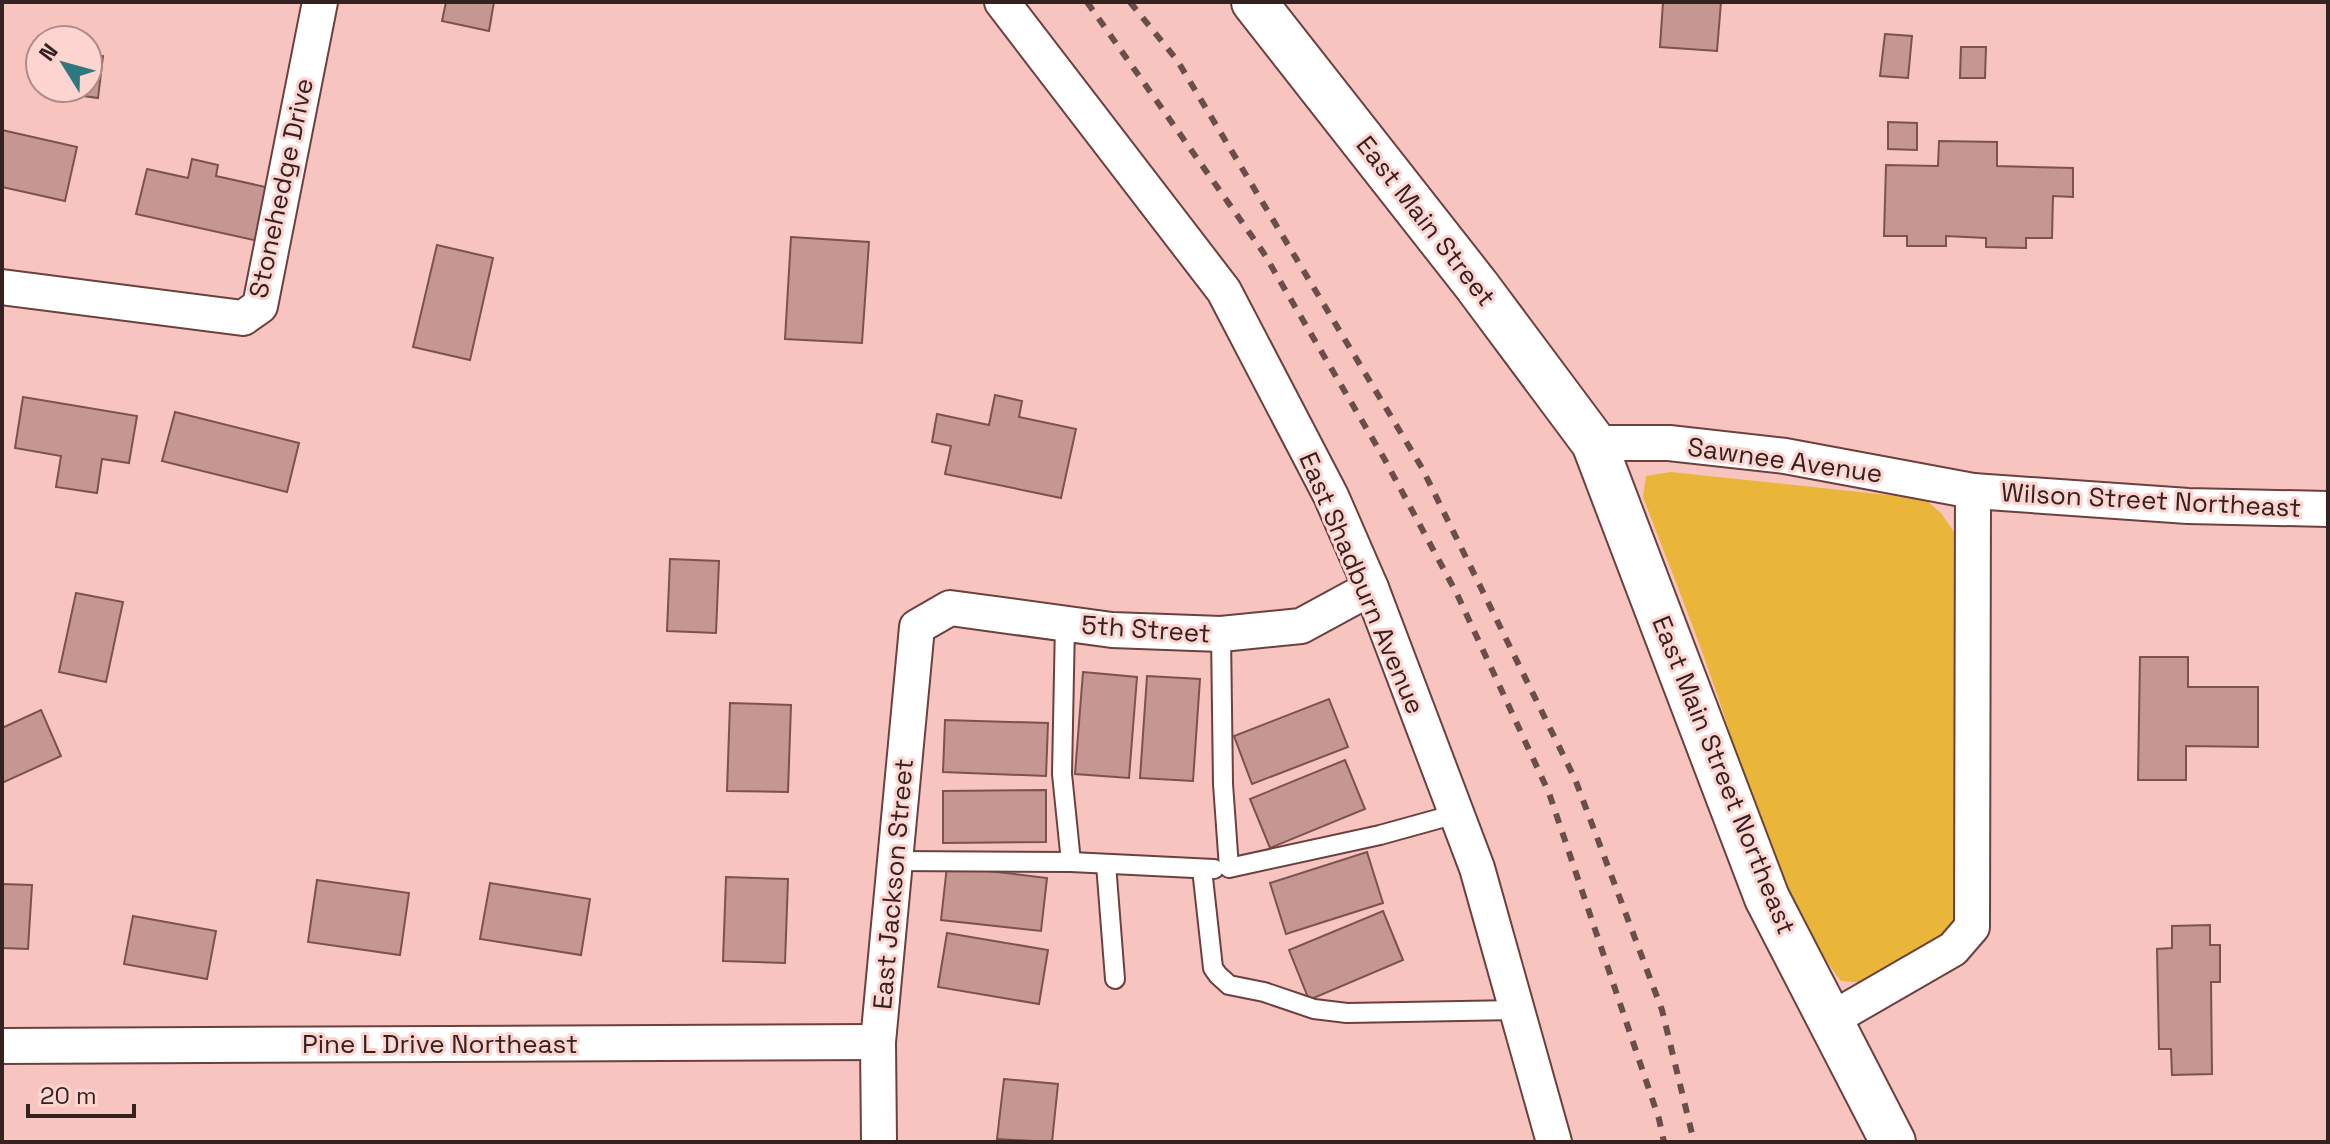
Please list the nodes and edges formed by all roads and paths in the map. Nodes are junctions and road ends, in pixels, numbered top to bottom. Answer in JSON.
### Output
{"nodes":[{"id":1,"x":320,"y":2,"type":"edge"},
{"id":2,"x":1002,"y":2,"type":"edge"},
{"id":3,"x":1254,"y":2,"type":"edge"},
{"id":4,"x":2,"y":287,"type":"edge"},
{"id":5,"x":1594,"y":443,"type":"junction"},
{"id":6,"x":1973,"y":491,"type":"junction"},
{"id":7,"x":2328,"y":509,"type":"edge"},
{"id":8,"x":1371,"y":588,"type":"junction"},
{"id":9,"x":1065,"y":623,"type":"junction"},
{"id":10,"x":917,"y":627,"type":"joint"},
{"id":11,"x":1221,"y":634,"type":"junction"},
{"id":12,"x":1456,"y":814,"type":"junction"},
{"id":13,"x":895,"y":861,"type":"junction"},
{"id":14,"x":1071,"y":862,"type":"junction"},
{"id":15,"x":1106,"y":864,"type":"junction"},
{"id":16,"x":1229,"y":868,"type":"junction"},
{"id":17,"x":1202,"y":869,"type":"junction"},
{"id":18,"x":1115,"y":979,"type":"dead end"},
{"id":19,"x":1517,"y":1010,"type":"junction"},
{"id":20,"x":1830,"y":1020,"type":"junction"},
{"id":21,"x":878,"y":1042,"type":"junction"},
{"id":22,"x":2,"y":1046,"type":"edge"},
{"id":23,"x":879,"y":1142,"type":"edge"},
{"id":24,"x":1554,"y":1142,"type":"edge"},
{"id":25,"x":1893,"y":1142,"type":"edge"}],
"edges":[{"from":1,"to":4,"type":"street","name":"Stonehedge Drive"},
{"from":2,"to":8,"type":"street","name":"East Shadburn Avenue"},
{"from":3,"to":5,"type":"street","name":"East Main Street"},
{"from":5,"to":6,"type":"street","name":"Sawnee Avenue"},
{"from":5,"to":20,"type":"street","name":"East Main Street Northeast"},
{"from":6,"to":7,"type":"street","name":"Wilson Street Northeast"},
{"from":6,"to":20,"type":"street"},
{"from":8,"to":11,"type":"street","name":"5th Street"},
{"from":8,"to":12,"type":"street","name":"East Shadburn Avenue"},
{"from":9,"to":10,"type":"street","name":"5th Street"},
{"from":9,"to":11,"type":"street","name":"5th Street"},
{"from":9,"to":14,"type":"lane"},
{"from":10,"to":13,"type":"street","name":"East Jackson Street"},
{"from":11,"to":16,"type":"lane"},
{"from":12,"to":16,"type":"lane"},
{"from":12,"to":19,"type":"street","name":"East Shadburn Avenue"},
{"from":13,"to":14,"type":"lane"},
{"from":13,"to":21,"type":"street","name":"East Jackson Street"},
{"from":14,"to":15,"type":"lane"},
{"from":15,"to":17,"type":"lane"},
{"from":15,"to":18,"type":"lane"},
{"from":16,"to":17,"type":"lane"},
{"from":17,"to":19,"type":"lane"},
{"from":19,"to":24,"type":"street","name":"East Shadburn Avenue"},
{"from":20,"to":25,"type":"street","name":"East Main Street Northeast"},
{"from":21,"to":22,"type":"street","name":"Pine L Drive Northeast"},
{"from":21,"to":23,"type":"street","name":"East Jackson Street"}]}
